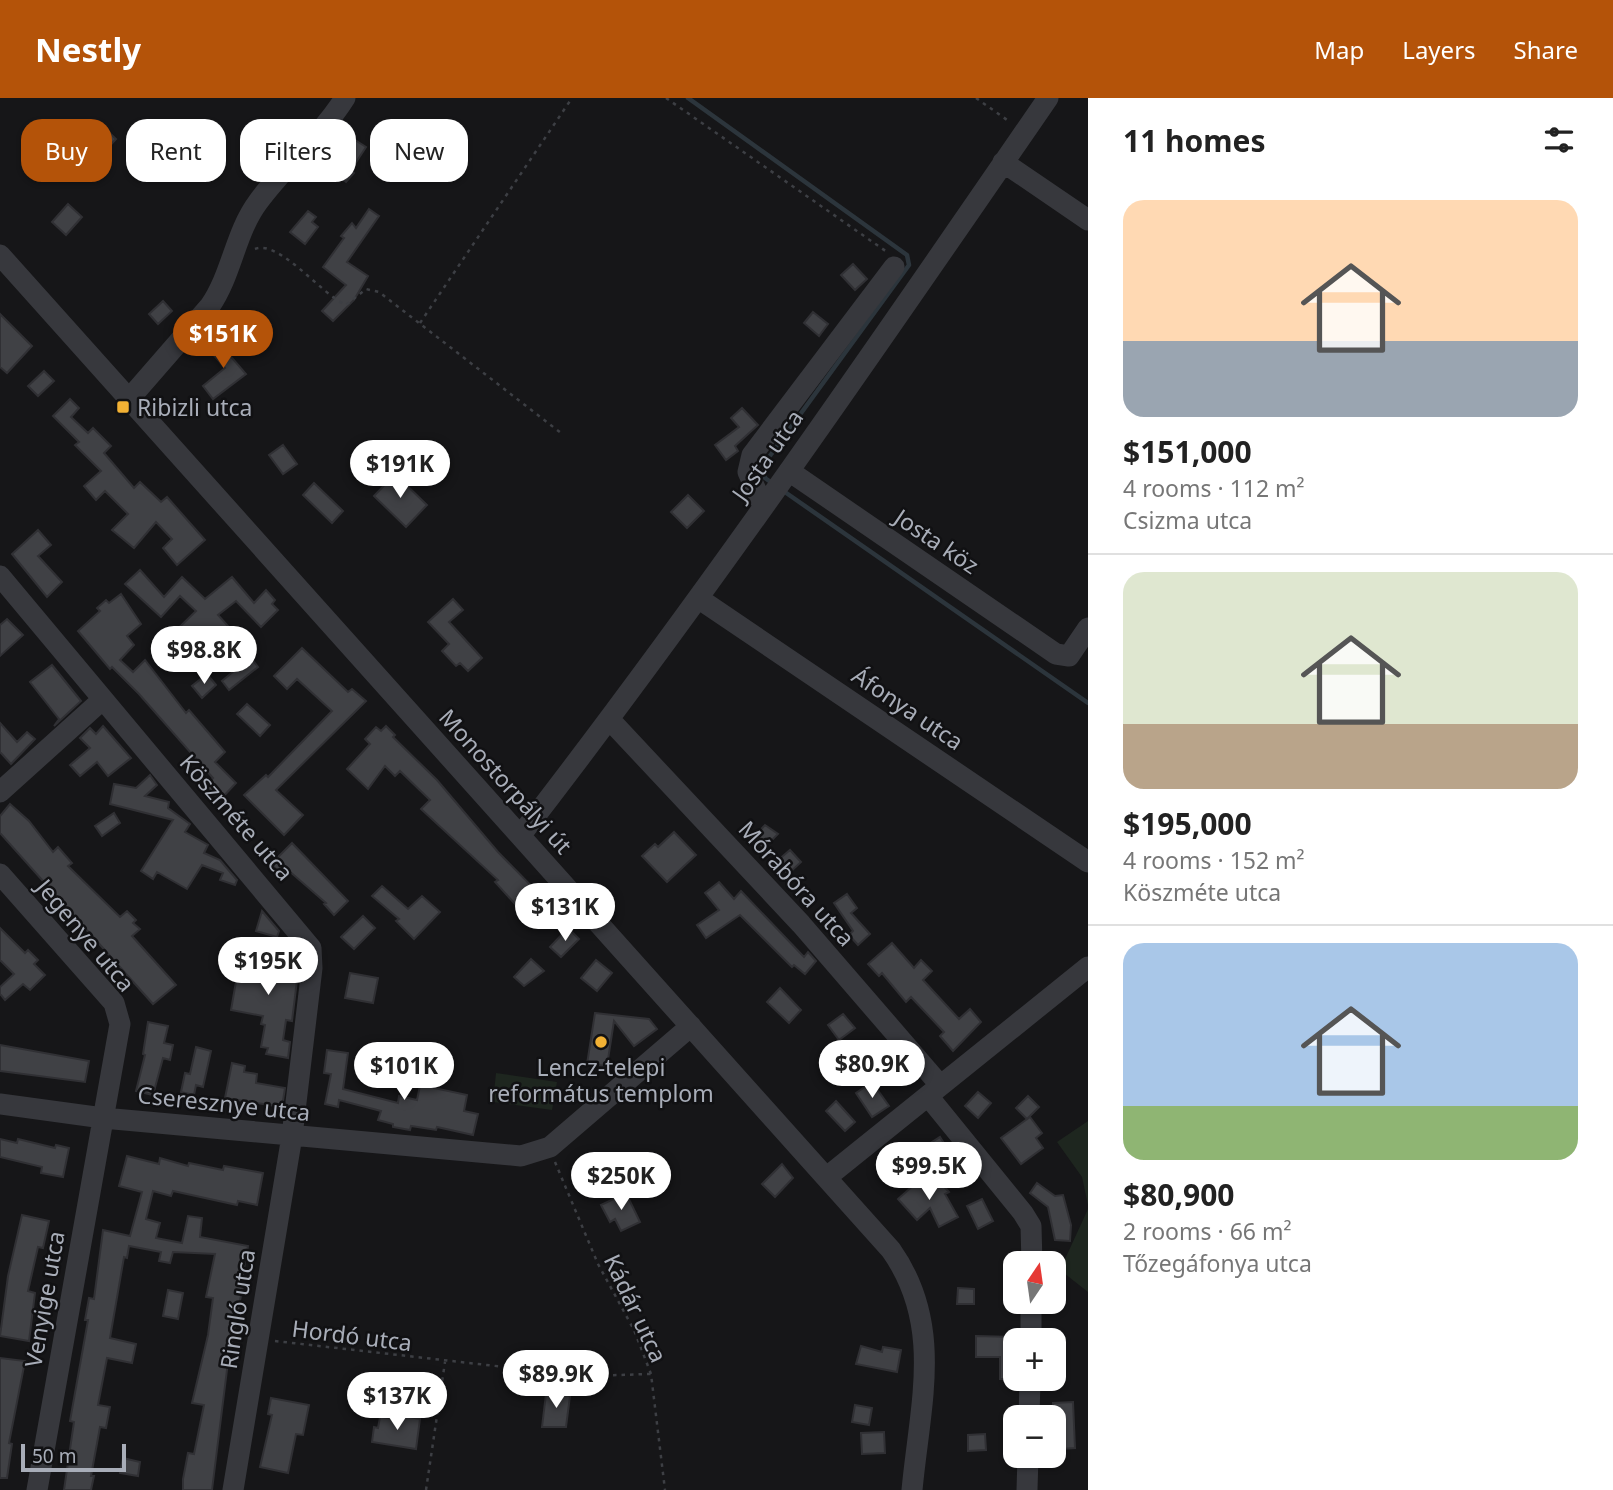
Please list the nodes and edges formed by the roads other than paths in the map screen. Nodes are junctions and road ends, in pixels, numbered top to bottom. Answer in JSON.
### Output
{"nodes":[{"id":1,"x":345,"y":98,"type":"edge"},
{"id":2,"x":1048,"y":98,"type":"edge"},
{"id":3,"x":1003,"y":162,"type":"junction"},
{"id":4,"x":1088,"y":220,"type":"edge"},
{"id":5,"x":0,"y":255,"type":"edge"},
{"id":6,"x":894,"y":267,"type":"road end"},
{"id":7,"x":130,"y":398,"type":"junction"},
{"id":8,"x":776,"y":488,"type":"junction"},
{"id":9,"x":0,"y":576,"type":"edge"},
{"id":10,"x":698,"y":598,"type":"junction"},
{"id":11,"x":1088,"y":628,"type":"edge"},
{"id":12,"x":102,"y":699,"type":"junction"},
{"id":13,"x":610,"y":720,"type":"junction"},
{"id":14,"x":0,"y":792,"type":"edge"},
{"id":15,"x":520,"y":836,"type":"junction"},
{"id":16,"x":1088,"y":862,"type":"edge"},
{"id":17,"x":0,"y":874,"type":"edge"},
{"id":18,"x":1088,"y":967,"type":"edge"},
{"id":19,"x":691,"y":1026,"type":"junction"},
{"id":20,"x":934,"y":1090,"type":"junction"},
{"id":21,"x":0,"y":1104,"type":"edge"},
{"id":22,"x":103,"y":1118,"type":"junction"},
{"id":23,"x":292,"y":1136,"type":"junction"},
{"id":24,"x":827,"y":1177,"type":"junction"},
{"id":25,"x":1032,"y":1251,"type":"edge"},
{"id":26,"x":1028,"y":1468,"type":"edge"},
{"id":27,"x":37,"y":1490,"type":"edge"},
{"id":28,"x":233,"y":1490,"type":"edge"},
{"id":29,"x":912,"y":1490,"type":"edge"},
{"id":30,"x":1027,"y":1490,"type":"edge"}],
"edges":[{"from":1,"to":7,"type":"street"},
{"from":2,"to":3,"type":"street","name":"Josta utca"},
{"from":3,"to":4,"type":"street"},
{"from":3,"to":8,"type":"street","name":"Josta utca"},
{"from":5,"to":7,"type":"street","name":"Monostorpályi út"},
{"from":6,"to":8,"type":"street"},
{"from":7,"to":15,"type":"street","name":"Monostorpályi út"},
{"from":8,"to":10,"type":"street","name":"Josta utca"},
{"from":8,"to":11,"type":"street","name":"Josta köz"},
{"from":9,"to":12,"type":"street","name":"Köszméte utca"},
{"from":10,"to":13,"type":"street","name":"Josta utca"},
{"from":10,"to":16,"type":"street","name":"Áfonya utca"},
{"from":12,"to":14,"type":"street"},
{"from":12,"to":23,"type":"street","name":"Köszméte utca"},
{"from":13,"to":15,"type":"street","name":"Josta utca"},
{"from":13,"to":20,"type":"street","name":"Mórabóra utca"},
{"from":15,"to":19,"type":"street","name":"Monostorpályi út"},
{"from":17,"to":22,"type":"street","name":"Jegenye utca"},
{"from":18,"to":20,"type":"street"},
{"from":19,"to":23,"type":"street","name":"Cseresznye utca"},
{"from":19,"to":24,"type":"street","name":"Monostorpályi út"},
{"from":20,"to":24,"type":"street"},
{"from":20,"to":25,"type":"street","name":"Mórabóra utca"},
{"from":21,"to":22,"type":"street","name":"Cseresznye utca"},
{"from":22,"to":23,"type":"street","name":"Cseresznye utca"},
{"from":22,"to":27,"type":"street","name":"Venyige utca"},
{"from":23,"to":28,"type":"street","name":"Ringló utca"},
{"from":24,"to":29,"type":"street","name":"Monostorpályi út"},
{"from":26,"to":30,"type":"street"}]}
